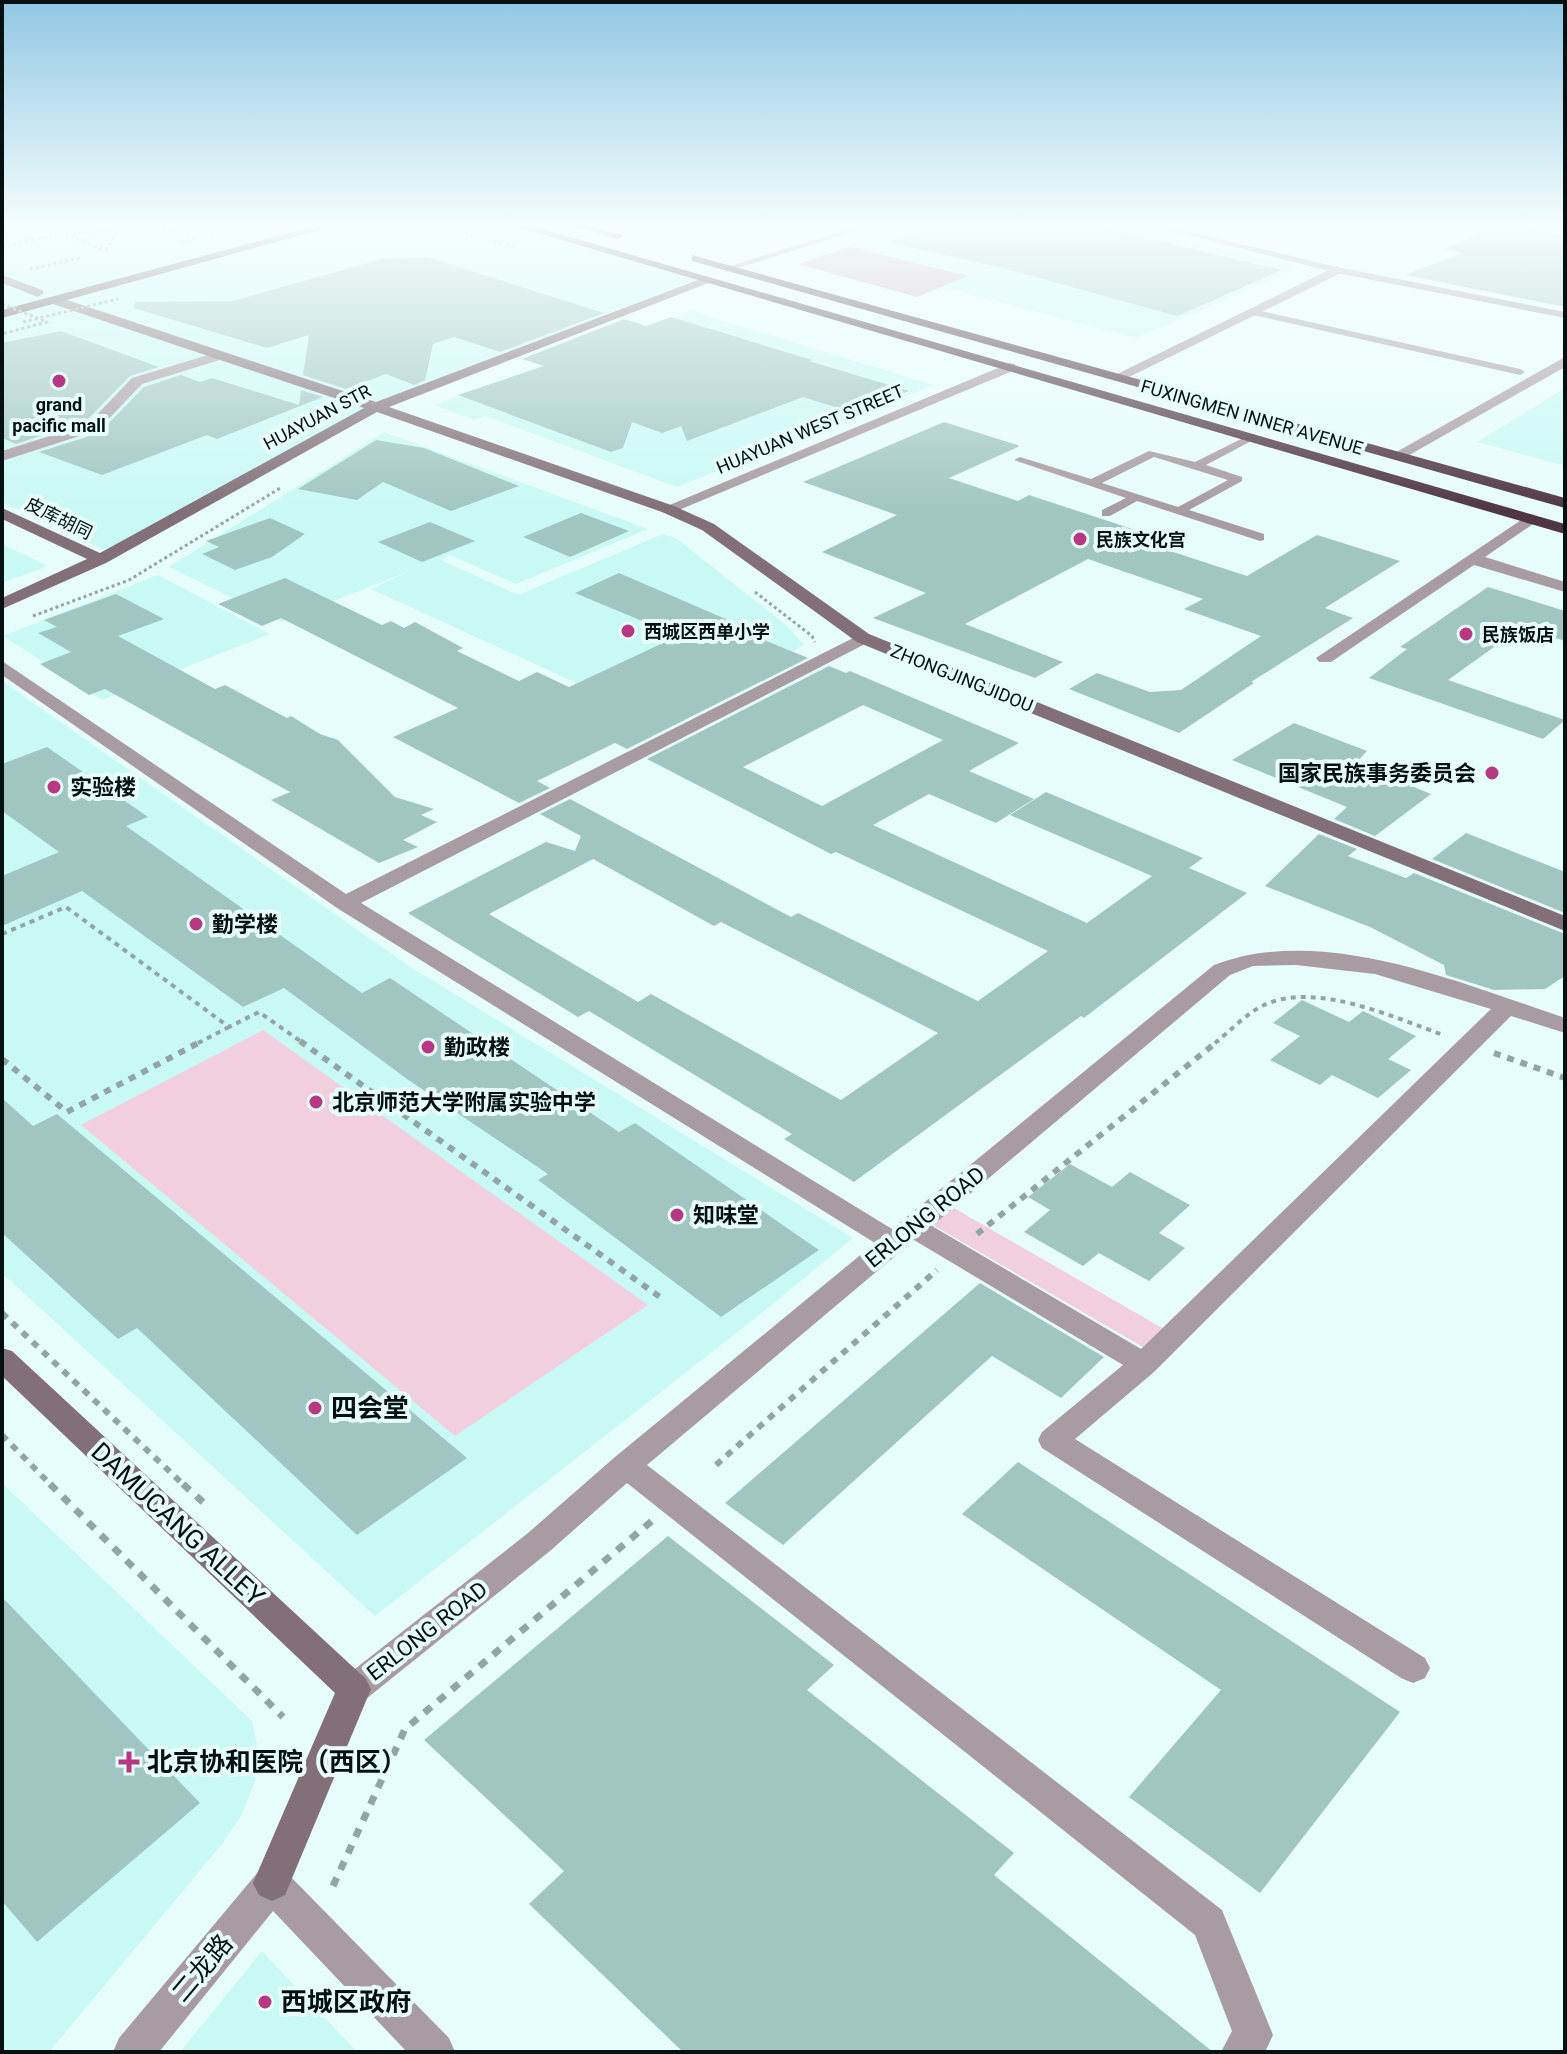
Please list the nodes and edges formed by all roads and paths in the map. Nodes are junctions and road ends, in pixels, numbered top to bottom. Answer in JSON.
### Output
{"nodes":[{"id":1,"x":35,"y":320,"type":"edge"},
{"id":2,"x":42,"y":320,"type":"edge"},
{"id":3,"x":112,"y":320,"type":"edge"},
{"id":4,"x":605,"y":320,"type":"edge"},
{"id":5,"x":847,"y":320,"type":"edge"},
{"id":6,"x":914,"y":320,"type":"edge"},
{"id":7,"x":1236,"y":320,"type":"edge"},
{"id":8,"x":1287,"y":320,"type":"edge"},
{"id":9,"x":23,"y":322,"type":"dead end"},
{"id":10,"x":2,"y":334,"type":"edge"},
{"id":11,"x":218,"y":356,"type":"junction"},
{"id":12,"x":1565,"y":361,"type":"edge"},
{"id":13,"x":1010,"y":367,"type":"junction"},
{"id":14,"x":1520,"y":372,"type":"dead end"},
{"id":15,"x":1118,"y":377,"type":"junction"},
{"id":16,"x":376,"y":407,"type":"junction"},
{"id":17,"x":1251,"y":438,"type":"junction"},
{"id":18,"x":1399,"y":455,"type":"junction"},
{"id":19,"x":2,"y":456,"type":"edge"},
{"id":20,"x":1020,"y":460,"type":"dead end"},
{"id":21,"x":1196,"y":466,"type":"junction"},
{"id":22,"x":1092,"y":483,"type":"junction"},
{"id":23,"x":1136,"y":497,"type":"junction"},
{"id":24,"x":1565,"y":503,"type":"edge"},
{"id":25,"x":668,"y":509,"type":"junction"},
{"id":26,"x":1179,"y":511,"type":"junction"},
{"id":27,"x":2,"y":513,"type":"edge"},
{"id":28,"x":1106,"y":513,"type":"dead end"},
{"id":29,"x":1530,"y":519,"type":"junction"},
{"id":30,"x":1565,"y":529,"type":"edge"},
{"id":31,"x":1260,"y":537,"type":"dead end"},
{"id":32,"x":100,"y":559,"type":"junction"},
{"id":33,"x":1473,"y":559,"type":"junction"},
{"id":34,"x":1565,"y":587,"type":"edge"},
{"id":35,"x":753,"y":591,"type":"dead end"},
{"id":36,"x":2,"y":604,"type":"edge"},
{"id":37,"x":863,"y":638,"type":"junction"},
{"id":38,"x":818,"y":647,"type":"dead end"},
{"id":39,"x":1325,"y":658,"type":"dead end"},
{"id":40,"x":2,"y":667,"type":"edge"},
{"id":41,"x":345,"y":903,"type":"junction"},
{"id":42,"x":1565,"y":924,"type":"edge"},
{"id":43,"x":2,"y":934,"type":"edge"},
{"id":44,"x":1506,"y":1007,"type":"junction"},
{"id":45,"x":1565,"y":1026,"type":"edge"},
{"id":46,"x":229,"y":1027,"type":"junction"},
{"id":47,"x":1468,"y":1044,"type":"junction"},
{"id":48,"x":2,"y":1059,"type":"edge"},
{"id":49,"x":1565,"y":1078,"type":"edge"},
{"id":50,"x":903,"y":1235,"type":"junction"},
{"id":51,"x":956,"y":1252,"type":"junction"},
{"id":52,"x":660,"y":1297,"type":"dead end"},
{"id":53,"x":2,"y":1313,"type":"edge"},
{"id":54,"x":2,"y":1359,"type":"edge"},
{"id":55,"x":1144,"y":1364,"type":"junction"},
{"id":56,"x":2,"y":1435,"type":"edge"},
{"id":57,"x":626,"y":1465,"type":"junction"},
{"id":58,"x":716,"y":1465,"type":"dead end"},
{"id":59,"x":211,"y":1509,"type":"dead end"},
{"id":60,"x":656,"y":1517,"type":"dead end"},
{"id":61,"x":1413,"y":1668,"type":"dead end"},
{"id":62,"x":354,"y":1689,"type":"junction"},
{"id":63,"x":283,"y":1717,"type":"dead end"},
{"id":64,"x":272,"y":1883,"type":"junction"},
{"id":65,"x":333,"y":1886,"type":"dead end"},
{"id":66,"x":133,"y":2052,"type":"edge"},
{"id":67,"x":435,"y":2052,"type":"edge"},
{"id":68,"x":1241,"y":2052,"type":"edge"}],
"edges":[{"from":1,"to":9,"type":"path","bridge":true},
{"from":2,"to":10,"type":"path","bridge":true},
{"from":3,"to":11,"type":"street","name":"ZHONGJINGJIDOU"},
{"from":4,"to":16,"type":"street","name":"HUAYUAN STR"},
{"from":5,"to":13,"type":"highway","name":"FUXINGMEN INNER AVENUE"},
{"from":6,"to":15,"type":"highway","name":"FUXINGMEN INNER AVENUE"},
{"from":7,"to":15,"type":"street"},
{"from":8,"to":14,"type":"lane"},
{"from":11,"to":16,"type":"street","name":"ZHONGJINGJIDOU"},
{"from":11,"to":19,"type":"street"},
{"from":12,"to":18,"type":"street"},
{"from":13,"to":17,"type":"highway","name":"FUXINGMEN INNER AVENUE"},
{"from":13,"to":25,"type":"street","name":"HUAYUAN WEST STREET"},
{"from":15,"to":18,"type":"highway","name":"FUXINGMEN INNER AVENUE"},
{"from":16,"to":25,"type":"street","name":"ZHONGJINGJIDOU"},
{"from":16,"to":32,"type":"street","name":"HUAYUAN STR"},
{"from":17,"to":21,"type":"lane"},
{"from":17,"to":29,"type":"highway","name":"FUXINGMEN INNER AVENUE"},
{"from":18,"to":24,"type":"highway","name":"FUXINGMEN INNER AVENUE"},
{"from":20,"to":22,"type":"lane"},
{"from":21,"to":22,"type":"lane"},
{"from":21,"to":26,"type":"lane"},
{"from":22,"to":23,"type":"lane"},
{"from":23,"to":26,"type":"lane"},
{"from":23,"to":28,"type":"lane"},
{"from":25,"to":37,"type":"street","name":"ZHONGJINGJIDOU"},
{"from":26,"to":31,"type":"lane"},
{"from":27,"to":32,"type":"street","name":"皮库胡同"},
{"from":29,"to":30,"type":"highway","name":"FUXINGMEN INNER AVENUE"},
{"from":29,"to":33,"type":"street"},
{"from":32,"to":36,"type":"street","name":"HUAYUAN STR"},
{"from":33,"to":34,"type":"street"},
{"from":33,"to":39,"type":"street"},
{"from":35,"to":38,"type":"path"},
{"from":37,"to":41,"type":"street"},
{"from":37,"to":42,"type":"street","name":"ZHONGJINGJIDOU"},
{"from":40,"to":41,"type":"street"},
{"from":41,"to":50,"type":"street"},
{"from":43,"to":46,"type":"path"},
{"from":44,"to":45,"type":"street","name":"ERLONG ROAD"},
{"from":44,"to":47,"type":"street"},
{"from":44,"to":50,"type":"street","name":"ERLONG ROAD"},
{"from":46,"to":48,"type":"path"},
{"from":46,"to":52,"type":"path"},
{"from":47,"to":49,"type":"path"},
{"from":47,"to":51,"type":"path"},
{"from":47,"to":55,"type":"street"},
{"from":50,"to":51,"type":"street"},
{"from":50,"to":57,"type":"street","name":"ERLONG ROAD"},
{"from":51,"to":55,"type":"street"},
{"from":51,"to":58,"type":"path"},
{"from":53,"to":59,"type":"path"},
{"from":54,"to":62,"type":"street","name":"DAMUCANG ALLEY"},
{"from":55,"to":61,"type":"street"},
{"from":56,"to":63,"type":"path"},
{"from":57,"to":62,"type":"street","name":"ERLONG ROAD"},
{"from":57,"to":68,"type":"street"},
{"from":60,"to":65,"type":"path"},
{"from":62,"to":64,"type":"street"},
{"from":64,"to":66,"type":"street","name":"二龙路"},
{"from":64,"to":67,"type":"street"}]}
